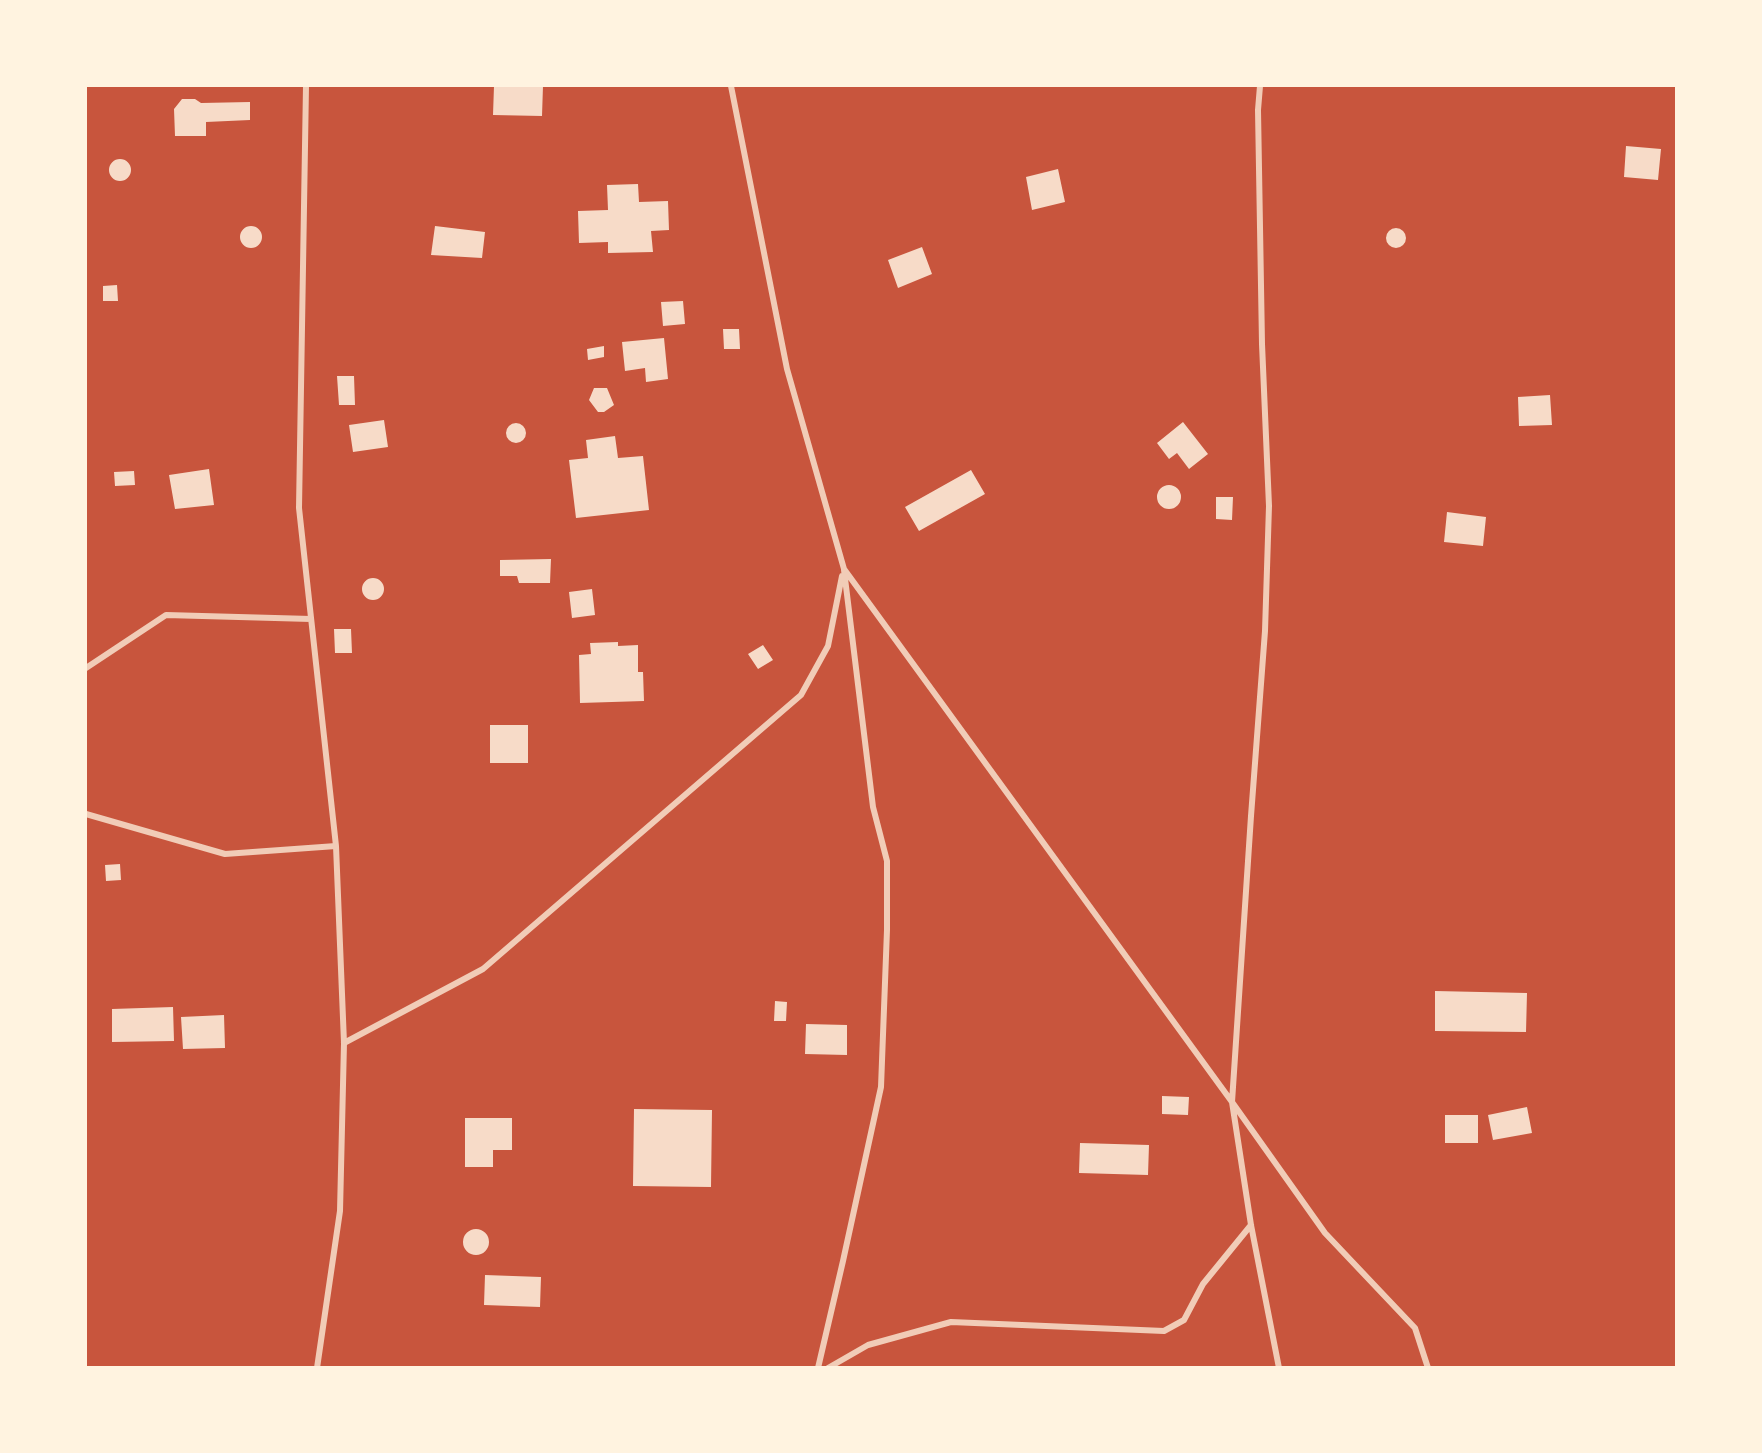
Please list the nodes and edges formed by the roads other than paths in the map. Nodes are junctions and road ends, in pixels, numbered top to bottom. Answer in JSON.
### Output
{"nodes":[{"id":1,"x":306,"y":86,"type":"edge"},
{"id":2,"x":731,"y":86,"type":"edge"},
{"id":3,"x":1260,"y":86,"type":"edge"},
{"id":4,"x":844,"y":569,"type":"junction"},
{"id":5,"x":311,"y":619,"type":"junction"},
{"id":6,"x":86,"y":668,"type":"edge"},
{"id":7,"x":86,"y":814,"type":"edge"},
{"id":8,"x":336,"y":846,"type":"junction"},
{"id":9,"x":344,"y":1043,"type":"junction"},
{"id":10,"x":1232,"y":1102,"type":"junction"},
{"id":11,"x":1251,"y":1225,"type":"junction"},
{"id":12,"x":317,"y":1368,"type":"edge"},
{"id":13,"x":818,"y":1368,"type":"edge"},
{"id":14,"x":828,"y":1368,"type":"edge"},
{"id":15,"x":1279,"y":1368,"type":"edge"},
{"id":16,"x":1428,"y":1368,"type":"edge"}],
"edges":[{"from":1,"to":5,"type":"street"},
{"from":2,"to":4,"type":"street"},
{"from":3,"to":10,"type":"street"},
{"from":4,"to":9,"type":"street"},
{"from":4,"to":10,"type":"street"},
{"from":4,"to":13,"type":"street"},
{"from":5,"to":6,"type":"street"},
{"from":5,"to":8,"type":"street"},
{"from":7,"to":8,"type":"street"},
{"from":8,"to":9,"type":"street"},
{"from":9,"to":12,"type":"street"},
{"from":10,"to":11,"type":"street"},
{"from":10,"to":16,"type":"street"},
{"from":11,"to":14,"type":"street"},
{"from":11,"to":15,"type":"street"}]}
